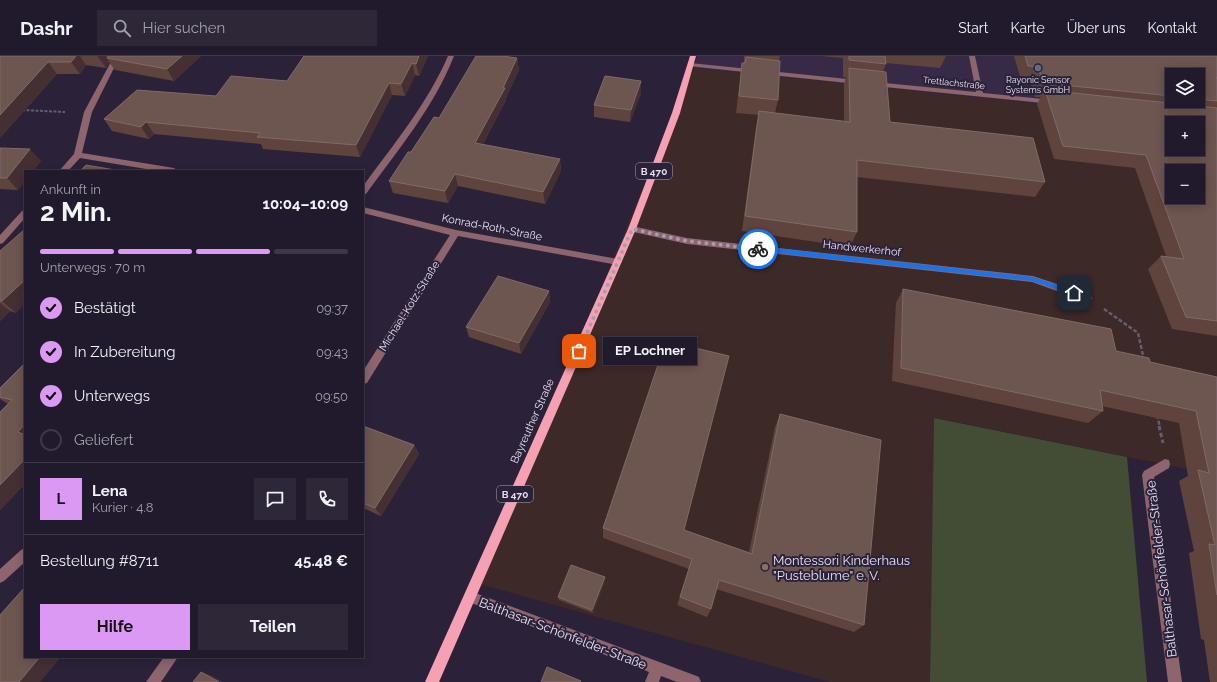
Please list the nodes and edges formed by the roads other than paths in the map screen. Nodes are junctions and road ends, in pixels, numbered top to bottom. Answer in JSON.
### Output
{"nodes":[{"id":1,"x":117,"y":56,"type":"edge"},
{"id":2,"x":451,"y":56,"type":"edge"},
{"id":3,"x":692,"y":56,"type":"edge"},
{"id":4,"x":972,"y":56,"type":"edge"},
{"id":5,"x":690,"y":65,"type":"junction"},
{"id":6,"x":980,"y":94,"type":"junction"},
{"id":7,"x":1059,"y":103,"type":"edge"},
{"id":8,"x":78,"y":155,"type":"junction"},
{"id":9,"x":64,"y":170,"type":"edge"},
{"id":10,"x":168,"y":170,"type":"edge"},
{"id":11,"x":364,"y":191,"type":"edge"},
{"id":12,"x":364,"y":210,"type":"edge"},
{"id":13,"x":24,"y":214,"type":"edge"},
{"id":14,"x":632,"y":229,"type":"junction"},
{"id":15,"x":456,"y":233,"type":"junction"},
{"id":16,"x":0,"y":241,"type":"edge"},
{"id":17,"x":618,"y":262,"type":"junction"},
{"id":18,"x":1087,"y":298,"type":"road end"},
{"id":19,"x":364,"y":378,"type":"edge"},
{"id":20,"x":1165,"y":464,"type":"road end"},
{"id":21,"x":24,"y":555,"type":"edge"},
{"id":22,"x":0,"y":577,"type":"edge"},
{"id":23,"x":470,"y":597,"type":"junction"},
{"id":24,"x":171,"y":658,"type":"edge"},
{"id":25,"x":657,"y":669,"type":"junction"},
{"id":26,"x":153,"y":682,"type":"edge"},
{"id":27,"x":432,"y":682,"type":"edge"},
{"id":28,"x":652,"y":682,"type":"edge"},
{"id":29,"x":694,"y":682,"type":"edge"},
{"id":30,"x":1175,"y":682,"type":"edge"}],
"edges":[{"from":1,"to":8,"type":"street"},
{"from":2,"to":11,"type":"street"},
{"from":3,"to":5,"type":"main road","name":"Bayreuther Straße","number":"B 470"},
{"from":4,"to":6,"type":"street"},
{"from":5,"to":6,"type":"street","name":"Trettlachstraße"},
{"from":5,"to":14,"type":"main road","name":"Bayreuther Straße","number":"B 470"},
{"from":6,"to":7,"type":"street","name":"Trettlachstraße"},
{"from":8,"to":9,"type":"street"},
{"from":8,"to":10,"type":"street"},
{"from":12,"to":15,"type":"street","name":"Konrad-Roth-Straße"},
{"from":13,"to":16,"type":"street"},
{"from":14,"to":17,"type":"main road","name":"Bayreuther Straße","number":"B 470"},
{"from":14,"to":18,"type":"street","name":"Handwerkerhof"},
{"from":15,"to":17,"type":"street","name":"Konrad-Roth-Straße"},
{"from":15,"to":19,"type":"street","name":"Michael-Kotz-Straße"},
{"from":17,"to":23,"type":"main road","name":"Bayreuther Straße","number":"B 470"},
{"from":20,"to":30,"type":"street","name":"Balthasar-Schönfelder-Straße"},
{"from":21,"to":22,"type":"street"},
{"from":23,"to":25,"type":"street","name":"Balthasar-Schönfelder-Straße"},
{"from":23,"to":27,"type":"main road","name":"Bayreuther Straße","number":"B 470"},
{"from":24,"to":26,"type":"street"},
{"from":25,"to":28,"type":"street","name":"Balthasar-Schönfelder-Straße"},
{"from":25,"to":29,"type":"street","name":"Balthasar-Schönfelder-Straße"}]}
